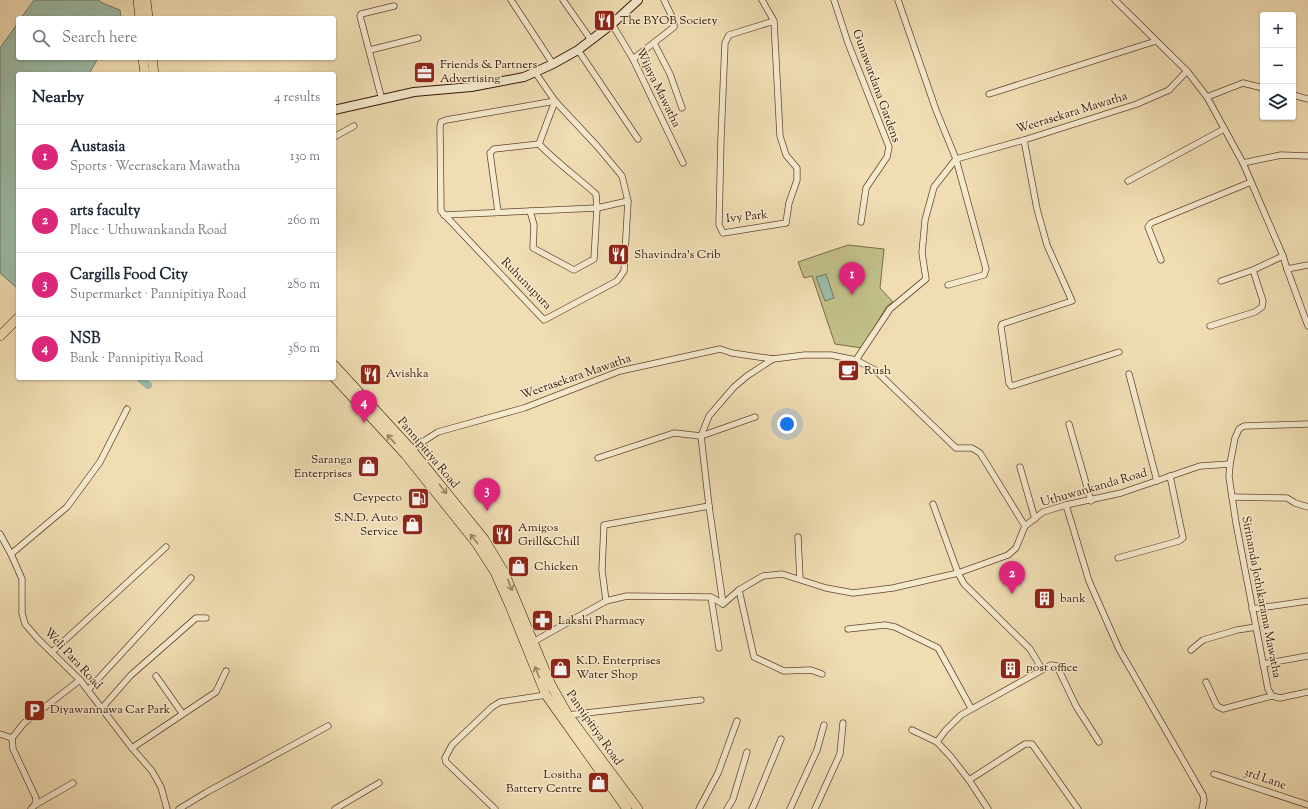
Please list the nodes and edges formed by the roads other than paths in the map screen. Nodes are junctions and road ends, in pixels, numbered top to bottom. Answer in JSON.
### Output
{"nodes":[{"id":1,"x":138,"y":0,"type":"edge"},
{"id":2,"x":146,"y":0,"type":"edge"},
{"id":3,"x":511,"y":0,"type":"edge"},
{"id":4,"x":563,"y":0,"type":"edge"},
{"id":5,"x":638,"y":0,"type":"edge"},
{"id":6,"x":664,"y":0,"type":"edge"},
{"id":7,"x":762,"y":0,"type":"edge"},
{"id":8,"x":834,"y":0,"type":"edge"},
{"id":9,"x":898,"y":0,"type":"edge"},
{"id":10,"x":1115,"y":0,"type":"edge"},
{"id":11,"x":394,"y":6,"type":"dead end"},
{"id":12,"x":140,"y":16,"type":"edge"},
{"id":13,"x":148,"y":16,"type":"edge"},
{"id":14,"x":774,"y":21,"type":"junction"},
{"id":15,"x":612,"y":24,"type":"junction"},
{"id":16,"x":418,"y":38,"type":"dead end"},
{"id":17,"x":591,"y":40,"type":"junction"},
{"id":18,"x":1156,"y":41,"type":"junction"},
{"id":19,"x":654,"y":43,"type":"junction"},
{"id":20,"x":370,"y":50,"type":"junction"},
{"id":21,"x":578,"y":50,"type":"junction"},
{"id":22,"x":632,"y":59,"type":"junction"},
{"id":23,"x":144,"y":60,"type":"edge"},
{"id":24,"x":152,"y":60,"type":"edge"},
{"id":25,"x":554,"y":64,"type":"junction"},
{"id":26,"x":1186,"y":71,"type":"junction"},
{"id":27,"x":145,"y":72,"type":"edge"},
{"id":28,"x":154,"y":72,"type":"edge"},
{"id":29,"x":535,"y":72,"type":"junction"},
{"id":30,"x":1260,"y":87,"type":"edge"},
{"id":31,"x":989,"y":94,"type":"dead end"},
{"id":32,"x":1296,"y":96,"type":"edge"},
{"id":33,"x":1207,"y":98,"type":"junction"},
{"id":34,"x":1308,"y":99,"type":"edge"},
{"id":35,"x":382,"y":100,"type":"junction"},
{"id":36,"x":555,"y":100,"type":"junction"},
{"id":37,"x":682,"y":108,"type":"dead end"},
{"id":38,"x":336,"y":110,"type":"edge"},
{"id":39,"x":354,"y":126,"type":"dead end"},
{"id":40,"x":1224,"y":129,"type":"junction"},
{"id":41,"x":336,"y":136,"type":"edge"},
{"id":42,"x":638,"y":139,"type":"dead end"},
{"id":43,"x":1024,"y":140,"type":"junction"},
{"id":44,"x":539,"y":144,"type":"junction"},
{"id":45,"x":1308,"y":156,"type":"edge"},
{"id":46,"x":956,"y":159,"type":"junction"},
{"id":47,"x":1243,"y":162,"type":"junction"},
{"id":48,"x":683,"y":163,"type":"dead end"},
{"id":49,"x":1128,"y":181,"type":"dead end"},
{"id":50,"x":1251,"y":182,"type":"junction"},
{"id":51,"x":628,"y":201,"type":"junction"},
{"id":52,"x":597,"y":208,"type":"junction"},
{"id":53,"x":530,"y":211,"type":"junction"},
{"id":54,"x":498,"y":212,"type":"junction"},
{"id":55,"x":444,"y":214,"type":"junction"},
{"id":56,"x":861,"y":222,"type":"dead end"},
{"id":57,"x":1283,"y":256,"type":"junction"},
{"id":58,"x":1161,"y":260,"type":"dead end"},
{"id":59,"x":1308,"y":265,"type":"edge"},
{"id":60,"x":1287,"y":269,"type":"junction"},
{"id":61,"x":1253,"y":270,"type":"junction"},
{"id":62,"x":1221,"y":281,"type":"dead end"},
{"id":63,"x":948,"y":285,"type":"dead end"},
{"id":64,"x":16,"y":320,"type":"edge"},
{"id":65,"x":1210,"y":326,"type":"dead end"},
{"id":66,"x":1308,"y":326,"type":"edge"},
{"id":67,"x":0,"y":336,"type":"edge"},
{"id":68,"x":1119,"y":352,"type":"dead end"},
{"id":69,"x":773,"y":359,"type":"junction"},
{"id":70,"x":856,"y":360,"type":"junction"},
{"id":71,"x":336,"y":368,"type":"edge"},
{"id":72,"x":1129,"y":374,"type":"dead end"},
{"id":73,"x":336,"y":379,"type":"edge"},
{"id":74,"x":126,"y":408,"type":"dead end"},
{"id":75,"x":755,"y":417,"type":"dead end"},
{"id":76,"x":1069,"y":424,"type":"dead end"},
{"id":77,"x":1308,"y":424,"type":"edge"},
{"id":78,"x":701,"y":436,"type":"junction"},
{"id":79,"x":408,"y":451,"type":"junction"},
{"id":80,"x":598,"y":458,"type":"dead end"},
{"id":81,"x":1230,"y":464,"type":"junction"},
{"id":82,"x":1020,"y":467,"type":"dead end"},
{"id":83,"x":1170,"y":476,"type":"junction"},
{"id":84,"x":1157,"y":480,"type":"junction"},
{"id":85,"x":1232,"y":497,"type":"junction"},
{"id":86,"x":1091,"y":500,"type":"junction"},
{"id":87,"x":933,"y":504,"type":"dead end"},
{"id":88,"x":1066,"y":505,"type":"junction"},
{"id":89,"x":709,"y":506,"type":"junction"},
{"id":90,"x":1308,"y":507,"type":"edge"},
{"id":91,"x":1035,"y":519,"type":"junction"},
{"id":92,"x":1025,"y":526,"type":"junction"},
{"id":93,"x":0,"y":534,"type":"edge"},
{"id":94,"x":798,"y":537,"type":"dead end"},
{"id":95,"x":166,"y":547,"type":"dead end"},
{"id":96,"x":11,"y":554,"type":"junction"},
{"id":97,"x":1118,"y":558,"type":"dead end"},
{"id":98,"x":958,"y":573,"type":"junction"},
{"id":99,"x":191,"y":578,"type":"dead end"},
{"id":100,"x":800,"y":579,"type":"junction"},
{"id":101,"x":739,"y":590,"type":"junction"},
{"id":102,"x":711,"y":597,"type":"junction"},
{"id":103,"x":1308,"y":600,"type":"edge"},
{"id":104,"x":606,"y":601,"type":"junction"},
{"id":105,"x":723,"y":604,"type":"junction"},
{"id":106,"x":1252,"y":609,"type":"junction"},
{"id":107,"x":206,"y":618,"type":"dead end"},
{"id":108,"x":1256,"y":627,"type":"junction"},
{"id":109,"x":848,"y":629,"type":"dead end"},
{"id":110,"x":532,"y":642,"type":"junction"},
{"id":111,"x":719,"y":648,"type":"dead end"},
{"id":112,"x":1191,"y":650,"type":"dead end"},
{"id":113,"x":52,"y":652,"type":"junction"},
{"id":114,"x":1308,"y":656,"type":"edge"},
{"id":115,"x":1263,"y":664,"type":"junction"},
{"id":116,"x":1042,"y":669,"type":"junction"},
{"id":117,"x":226,"y":671,"type":"dead end"},
{"id":118,"x":822,"y":674,"type":"dead end"},
{"id":119,"x":156,"y":676,"type":"dead end"},
{"id":120,"x":80,"y":680,"type":"junction"},
{"id":121,"x":1206,"y":682,"type":"dead end"},
{"id":122,"x":88,"y":690,"type":"junction"},
{"id":123,"x":1308,"y":692,"type":"edge"},
{"id":124,"x":546,"y":695,"type":"junction"},
{"id":125,"x":1272,"y":696,"type":"junction"},
{"id":126,"x":701,"y":700,"type":"dead end"},
{"id":127,"x":102,"y":708,"type":"junction"},
{"id":128,"x":971,"y":708,"type":"junction"},
{"id":129,"x":182,"y":713,"type":"junction"},
{"id":130,"x":568,"y":715,"type":"junction"},
{"id":131,"x":737,"y":721,"type":"dead end"},
{"id":132,"x":843,"y":723,"type":"dead end"},
{"id":133,"x":824,"y":725,"type":"dead end"},
{"id":134,"x":328,"y":726,"type":"dead end"},
{"id":135,"x":912,"y":730,"type":"dead end"},
{"id":136,"x":0,"y":734,"type":"edge"},
{"id":137,"x":12,"y":738,"type":"junction"},
{"id":138,"x":781,"y":739,"type":"dead end"},
{"id":139,"x":937,"y":742,"type":"junction"},
{"id":140,"x":1099,"y":742,"type":"dead end"},
{"id":141,"x":132,"y":748,"type":"junction"},
{"id":142,"x":747,"y":752,"type":"dead end"},
{"id":143,"x":1214,"y":774,"type":"dead end"},
{"id":144,"x":969,"y":780,"type":"junction"},
{"id":145,"x":74,"y":783,"type":"dead end"},
{"id":146,"x":379,"y":783,"type":"dead end"},
{"id":147,"x":1308,"y":806,"type":"edge"},
{"id":148,"x":33,"y":807,"type":"edge"},
{"id":149,"x":167,"y":809,"type":"edge"},
{"id":150,"x":179,"y":809,"type":"edge"},
{"id":151,"x":335,"y":809,"type":"edge"},
{"id":152,"x":495,"y":809,"type":"edge"},
{"id":153,"x":628,"y":809,"type":"edge"},
{"id":154,"x":638,"y":809,"type":"edge"},
{"id":155,"x":699,"y":809,"type":"edge"},
{"id":156,"x":727,"y":809,"type":"edge"},
{"id":157,"x":752,"y":809,"type":"edge"},
{"id":158,"x":790,"y":809,"type":"edge"},
{"id":159,"x":815,"y":809,"type":"edge"},
{"id":160,"x":988,"y":809,"type":"edge"},
{"id":161,"x":1078,"y":809,"type":"edge"},
{"id":162,"x":1202,"y":809,"type":"edge"}],
"edges":[{"from":1,"to":12,"type":"main road"},
{"from":2,"to":13,"type":"main road"},
{"from":3,"to":25,"type":"street"},
{"from":4,"to":17,"type":"street"},
{"from":5,"to":15,"type":"main road"},
{"from":6,"to":19,"type":"street"},
{"from":7,"to":14,"type":"street","name":"Ivy Park"},
{"from":8,"to":56,"type":"street","name":"Gunawardana Gardens"},
{"from":9,"to":46,"type":"street"},
{"from":10,"to":18,"type":"street"},
{"from":11,"to":20,"type":"street"},
{"from":14,"to":14,"type":"street","name":"Ivy Park"},
{"from":15,"to":17,"type":"main road"},
{"from":15,"to":22,"type":"street","name":"Wijaya Mawatha"},
{"from":16,"to":20,"type":"street"},
{"from":17,"to":21,"type":"main road"},
{"from":18,"to":26,"type":"street"},
{"from":18,"to":31,"type":"street"},
{"from":19,"to":22,"type":"street"},
{"from":19,"to":37,"type":"street"},
{"from":20,"to":35,"type":"street"},
{"from":21,"to":25,"type":"main road"},
{"from":21,"to":42,"type":"street"},
{"from":22,"to":48,"type":"street","name":"Wijaya Mawatha"},
{"from":23,"to":27,"type":"main road"},
{"from":24,"to":28,"type":"main road"},
{"from":25,"to":29,"type":"main road"},
{"from":26,"to":33,"type":"street"},
{"from":26,"to":43,"type":"street","name":"Weerasekara Mawatha"},
{"from":29,"to":35,"type":"main road"},
{"from":29,"to":36,"type":"street","name":"Ruhunupura"},
{"from":30,"to":33,"type":"street"},
{"from":32,"to":34,"type":"street"},
{"from":33,"to":40,"type":"street"},
{"from":35,"to":38,"type":"main road"},
{"from":36,"to":44,"type":"street"},
{"from":36,"to":51,"type":"street","name":"Ruhunupura"},
{"from":36,"to":55,"type":"street"},
{"from":39,"to":41,"type":"street"},
{"from":40,"to":47,"type":"street"},
{"from":40,"to":49,"type":"street"},
{"from":43,"to":46,"type":"street","name":"Weerasekara Mawatha"},
{"from":43,"to":68,"type":"street"},
{"from":44,"to":52,"type":"street"},
{"from":44,"to":54,"type":"street"},
{"from":45,"to":47,"type":"street"},
{"from":46,"to":63,"type":"street"},
{"from":46,"to":70,"type":"street"},
{"from":47,"to":50,"type":"street"},
{"from":50,"to":57,"type":"street"},
{"from":50,"to":58,"type":"street"},
{"from":51,"to":52,"type":"street"},
{"from":51,"to":55,"type":"street","name":"Ruhunupura"},
{"from":52,"to":53,"type":"street"},
{"from":52,"to":53,"type":"street"},
{"from":53,"to":54,"type":"street"},
{"from":54,"to":55,"type":"street"},
{"from":57,"to":60,"type":"street"},
{"from":57,"to":61,"type":"street"},
{"from":59,"to":60,"type":"street"},
{"from":60,"to":66,"type":"street"},
{"from":61,"to":62,"type":"street"},
{"from":61,"to":65,"type":"street"},
{"from":64,"to":67,"type":"main road"},
{"from":69,"to":70,"type":"street","name":"Weerasekara Mawatha"},
{"from":69,"to":78,"type":"street"},
{"from":69,"to":79,"type":"street","name":"Weerasekara Mawatha"},
{"from":70,"to":92,"type":"street","name":"Weerasekara Mawatha"},
{"from":71,"to":79,"type":"main road","name":"Pannipitiya Road"},
{"from":72,"to":84,"type":"street"},
{"from":79,"to":73,"type":"main road","name":"Pannipitiya Road","one_way":true},
{"from":74,"to":96,"type":"street"},
{"from":75,"to":78,"type":"street"},
{"from":76,"to":86,"type":"street"},
{"from":77,"to":81,"type":"street","name":"Sirinanda Jothikarama Mawatha"},
{"from":78,"to":80,"type":"street"},
{"from":78,"to":89,"type":"street"},
{"from":79,"to":110,"type":"main road","name":"Pannipitiya Road","one_way":true},
{"from":124,"to":79,"type":"main road","name":"Pannipitiya Road","one_way":true},
{"from":81,"to":83,"type":"street","name":"Uthuwankanda Road"},
{"from":81,"to":85,"type":"street","name":"Sirinanda Jothikarama Mawatha"},
{"from":82,"to":91,"type":"street"},
{"from":83,"to":84,"type":"street","name":"Uthuwankanda Road"},
{"from":83,"to":97,"type":"street"},
{"from":84,"to":86,"type":"street","name":"Uthuwankanda Road"},
{"from":85,"to":90,"type":"street"},
{"from":85,"to":106,"type":"street","name":"Sirinanda Jothikarama Mawatha"},
{"from":86,"to":88,"type":"street","name":"Uthuwankanda Road"},
{"from":87,"to":98,"type":"street"},
{"from":88,"to":91,"type":"street","name":"Uthuwankanda Road"},
{"from":88,"to":162,"type":"street"},
{"from":89,"to":104,"type":"street"},
{"from":89,"to":105,"type":"street"},
{"from":91,"to":92,"type":"street","name":"Uthuwankanda Road"},
{"from":92,"to":98,"type":"street"},
{"from":93,"to":96,"type":"street","name":"Weli Para Road"},
{"from":94,"to":100,"type":"street"},
{"from":95,"to":113,"type":"street"},
{"from":96,"to":113,"type":"street","name":"Weli Para Road"},
{"from":98,"to":100,"type":"street"},
{"from":98,"to":116,"type":"street"},
{"from":99,"to":122,"type":"street"},
{"from":100,"to":101,"type":"street"},
{"from":101,"to":105,"type":"street"},
{"from":101,"to":118,"type":"street"},
{"from":102,"to":104,"type":"street"},
{"from":102,"to":105,"type":"street"},
{"from":102,"to":111,"type":"street"},
{"from":103,"to":106,"type":"street"},
{"from":104,"to":110,"type":"street"},
{"from":106,"to":108,"type":"street","name":"Sirinanda Jothikarama Mawatha"},
{"from":107,"to":127,"type":"street"},
{"from":108,"to":112,"type":"street"},
{"from":108,"to":115,"type":"street","name":"Sirinanda Jothikarama Mawatha"},
{"from":109,"to":128,"type":"street"},
{"from":110,"to":130,"type":"main road","name":"Pannipitiya Road"},
{"from":113,"to":120,"type":"street","name":"Weli Para Road"},
{"from":114,"to":115,"type":"street"},
{"from":115,"to":125,"type":"street","name":"Sirinanda Jothikarama Mawatha"},
{"from":116,"to":128,"type":"street"},
{"from":116,"to":140,"type":"street"},
{"from":117,"to":129,"type":"street"},
{"from":119,"to":129,"type":"street"},
{"from":120,"to":122,"type":"street","name":"Weli Para Road"},
{"from":120,"to":137,"type":"street"},
{"from":121,"to":125,"type":"street"},
{"from":122,"to":127,"type":"street","name":"Weli Para Road"},
{"from":123,"to":125,"type":"street","name":"Sirinanda Jothikarama Mawatha"},
{"from":124,"to":152,"type":"street"},
{"from":124,"to":153,"type":"main road","name":"Pannipitiya Road"},
{"from":126,"to":130,"type":"street"},
{"from":127,"to":141,"type":"street","name":"Weli Para Road"},
{"from":128,"to":139,"type":"street"},
{"from":129,"to":141,"type":"street"},
{"from":130,"to":154,"type":"main road","name":"Pannipitiya Road"},
{"from":131,"to":155,"type":"street"},
{"from":132,"to":159,"type":"street"},
{"from":133,"to":158,"type":"street"},
{"from":134,"to":150,"type":"street"},
{"from":135,"to":139,"type":"street"},
{"from":136,"to":137,"type":"street"},
{"from":137,"to":148,"type":"street"},
{"from":138,"to":157,"type":"street"},
{"from":139,"to":144,"type":"street"},
{"from":141,"to":149,"type":"street","name":"Weli Para Road"},
{"from":142,"to":156,"type":"street"},
{"from":143,"to":147,"type":"street","name":"3rd Lane"},
{"from":144,"to":160,"type":"street"},
{"from":144,"to":161,"type":"street"},
{"from":145,"to":148,"type":"street"},
{"from":146,"to":151,"type":"street"}]}
